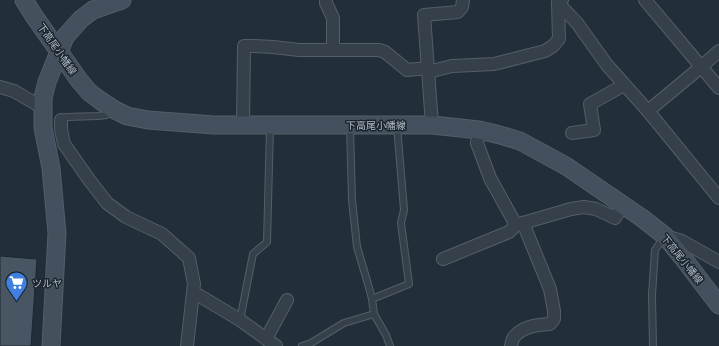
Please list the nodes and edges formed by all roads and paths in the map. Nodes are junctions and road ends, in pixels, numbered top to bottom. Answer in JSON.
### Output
{"nodes":[{"id":1,"x":24,"y":0,"type":"edge"},
{"id":2,"x":122,"y":0,"type":"edge"},
{"id":3,"x":326,"y":0,"type":"edge"},
{"id":4,"x":463,"y":0,"type":"edge"},
{"id":5,"x":645,"y":0,"type":"edge"},
{"id":6,"x":560,"y":2,"type":"edge"},
{"id":7,"x":333,"y":50,"type":"junction"},
{"id":8,"x":60,"y":51,"type":"junction"},
{"id":9,"x":719,"y":51,"type":"edge"},
{"id":10,"x":701,"y":67,"type":"junction"},
{"id":11,"x":428,"y":70,"type":"junction"},
{"id":12,"x":624,"y":85,"type":"junction"},
{"id":13,"x":0,"y":87,"type":"edge"},
{"id":14,"x":719,"y":88,"type":"edge"},
{"id":15,"x":42,"y":108,"type":"junction"},
{"id":16,"x":116,"y":111,"type":"junction"},
{"id":17,"x":648,"y":112,"type":"junction"},
{"id":18,"x":61,"y":120,"type":"joint"},
{"id":19,"x":243,"y":125,"type":"junction"},
{"id":20,"x":270,"y":125,"type":"junction"},
{"id":21,"x":350,"y":125,"type":"junction"},
{"id":22,"x":397,"y":125,"type":"junction"},
{"id":23,"x":432,"y":125,"type":"junction"},
{"id":24,"x":479,"y":130,"type":"junction"},
{"id":25,"x":572,"y":133,"type":"dead end"},
{"id":26,"x":69,"y":150,"type":"junction"},
{"id":27,"x":48,"y":153,"type":"junction"},
{"id":28,"x":719,"y":198,"type":"edge"},
{"id":29,"x":623,"y":204,"type":"junction"},
{"id":30,"x":520,"y":224,"type":"junction"},
{"id":31,"x":665,"y":236,"type":"junction"},
{"id":32,"x":443,"y":259,"type":"dead end"},
{"id":33,"x":719,"y":262,"type":"edge"},
{"id":34,"x":193,"y":293,"type":"junction"},
{"id":35,"x":372,"y":299,"type":"junction"},
{"id":36,"x":288,"y":300,"type":"dead end"},
{"id":37,"x":719,"y":305,"type":"edge"},
{"id":38,"x":374,"y":314,"type":"junction"},
{"id":39,"x":240,"y":320,"type":"junction"},
{"id":40,"x":274,"y":344,"type":"edge"},
{"id":41,"x":50,"y":346,"type":"edge"},
{"id":42,"x":187,"y":346,"type":"edge"},
{"id":43,"x":302,"y":346,"type":"edge"},
{"id":44,"x":390,"y":346,"type":"edge"},
{"id":45,"x":511,"y":346,"type":"edge"},
{"id":46,"x":653,"y":346,"type":"edge"}],
"edges":[{"from":1,"to":8,"type":"main road","name":"下高尾小幡線"},
{"from":2,"to":8,"type":"main road"},
{"from":3,"to":7,"type":"street"},
{"from":4,"to":11,"type":"street"},
{"from":5,"to":10,"type":"street"},
{"from":6,"to":11,"type":"street"},
{"from":6,"to":12,"type":"street"},
{"from":7,"to":11,"type":"street"},
{"from":7,"to":19,"type":"street"},
{"from":8,"to":15,"type":"main road"},
{"from":8,"to":16,"type":"main road","name":"下高尾小幡線"},
{"from":9,"to":10,"type":"street"},
{"from":10,"to":14,"type":"street"},
{"from":10,"to":17,"type":"street"},
{"from":11,"to":23,"type":"street"},
{"from":12,"to":17,"type":"street"},
{"from":12,"to":25,"type":"street"},
{"from":13,"to":15,"type":"street"},
{"from":15,"to":27,"type":"main road"},
{"from":16,"to":18,"type":"lane"},
{"from":16,"to":19,"type":"main road","name":"下高尾小幡線"},
{"from":17,"to":28,"type":"street"},
{"from":18,"to":26,"type":"street"},
{"from":19,"to":20,"type":"main road","name":"下高尾小幡線"},
{"from":20,"to":21,"type":"main road","name":"下高尾小幡線"},
{"from":20,"to":39,"type":"lane"},
{"from":21,"to":22,"type":"main road","name":"下高尾小幡線"},
{"from":21,"to":35,"type":"lane"},
{"from":22,"to":23,"type":"main road","name":"下高尾小幡線"},
{"from":22,"to":35,"type":"lane"},
{"from":23,"to":24,"type":"main road","name":"下高尾小幡線"},
{"from":24,"to":29,"type":"main road","name":"下高尾小幡線"},
{"from":24,"to":30,"type":"street"},
{"from":26,"to":27,"type":"street"},
{"from":26,"to":34,"type":"street"},
{"from":27,"to":41,"type":"main road"},
{"from":29,"to":30,"type":"street"},
{"from":29,"to":31,"type":"main road","name":"下高尾小幡線"},
{"from":30,"to":32,"type":"street"},
{"from":30,"to":45,"type":"street"},
{"from":31,"to":33,"type":"street"},
{"from":31,"to":37,"type":"main road","name":"下高尾小幡線"},
{"from":31,"to":46,"type":"lane"},
{"from":34,"to":39,"type":"street"},
{"from":34,"to":42,"type":"street"},
{"from":35,"to":38,"type":"lane"},
{"from":36,"to":40,"type":"street"},
{"from":38,"to":43,"type":"lane"},
{"from":38,"to":44,"type":"lane"},
{"from":39,"to":40,"type":"street"}]}
